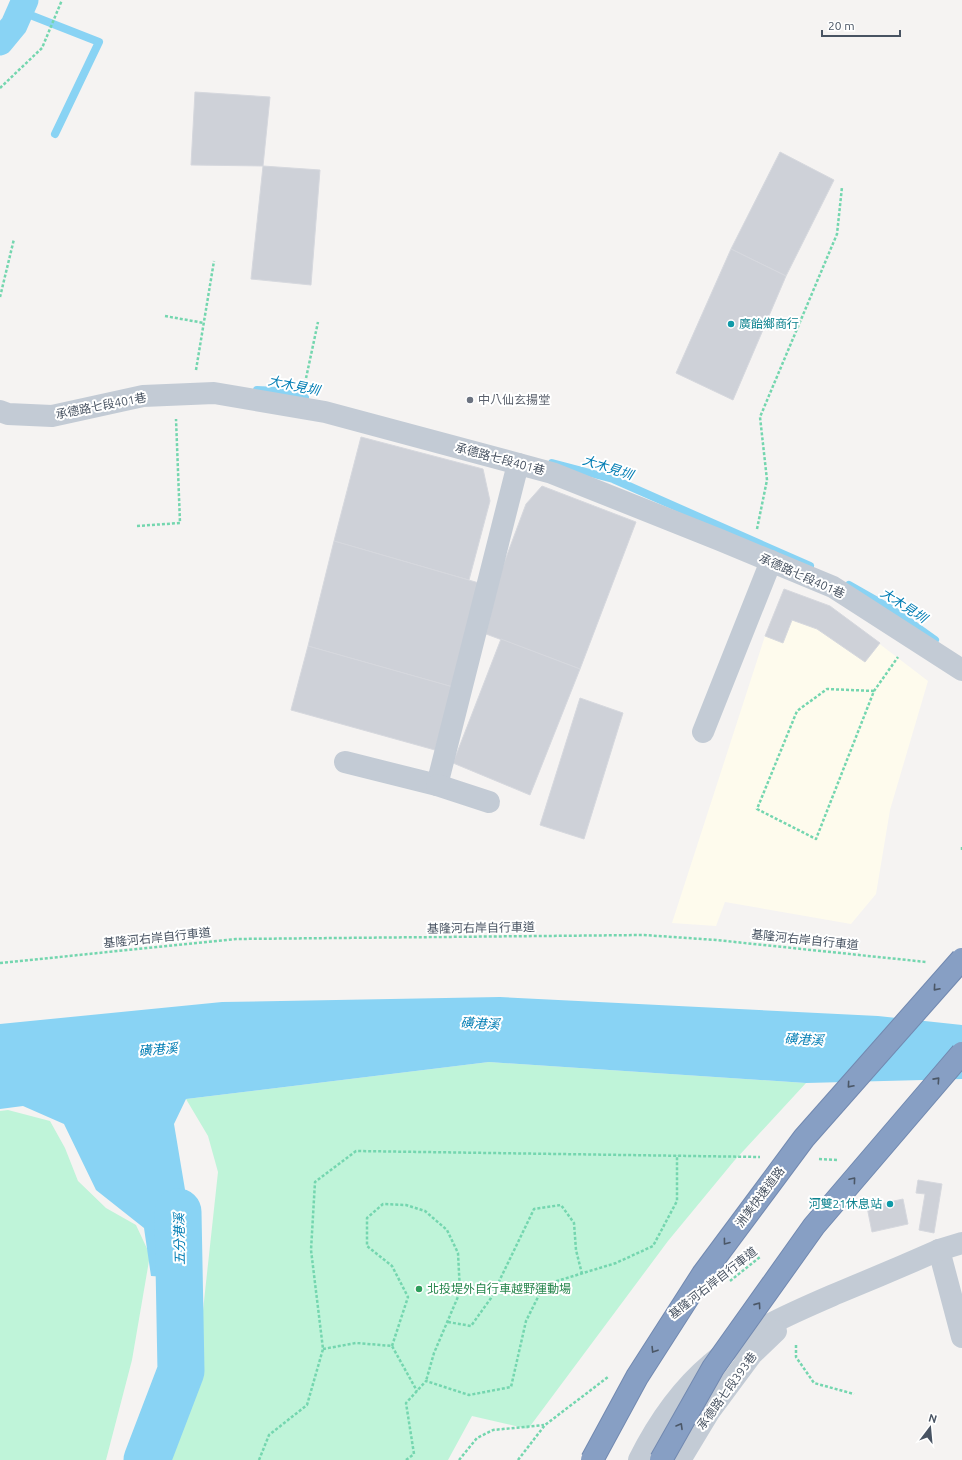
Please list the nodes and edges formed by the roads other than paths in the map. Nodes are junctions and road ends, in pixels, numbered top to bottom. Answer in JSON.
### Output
{"nodes":[{"id":1,"x":3,"y":414,"type":"edge"},
{"id":2,"x":518,"y":464,"type":"junction"},
{"id":3,"x":761,"y":557,"type":"junction"},
{"id":4,"x":962,"y":670,"type":"edge"},
{"id":5,"x":703,"y":732,"type":"dead end"},
{"id":6,"x":345,"y":762,"type":"dead end"},
{"id":7,"x":437,"y":785,"type":"junction"},
{"id":8,"x":489,"y":802,"type":"dead end"},
{"id":9,"x":962,"y":959,"type":"edge"},
{"id":10,"x":962,"y":1053,"type":"edge"},
{"id":11,"x":962,"y":1243,"type":"edge"},
{"id":12,"x":939,"y":1250,"type":"junction"},
{"id":13,"x":797,"y":1311,"type":"junction"},
{"id":14,"x":962,"y":1337,"type":"edge"},
{"id":15,"x":592,"y":1460,"type":"edge"},
{"id":16,"x":639,"y":1460,"type":"edge"},
{"id":17,"x":661,"y":1460,"type":"edge"},
{"id":18,"x":680,"y":1460,"type":"edge"}],
"edges":[{"from":1,"to":2,"type":"street","name":"承德路七段401巷"},
{"from":2,"to":3,"type":"street","name":"承德路七段401巷"},
{"from":2,"to":7,"type":"street"},
{"from":3,"to":4,"type":"street","name":"承德路七段401巷"},
{"from":3,"to":5,"type":"street"},
{"from":6,"to":7,"type":"street"},
{"from":7,"to":8,"type":"street"},
{"from":9,"to":15,"type":"highway","name":"洲美快速道路","one_way":true,"bridge":true},
{"from":17,"to":10,"type":"highway","one_way":true,"bridge":true},
{"from":11,"to":12,"type":"street","name":"承德路七段393巷"},
{"from":12,"to":13,"type":"street","name":"承德路七段393巷"},
{"from":12,"to":14,"type":"street"},
{"from":13,"to":16,"type":"street","name":"承德路七段393巷"},
{"from":13,"to":18,"type":"street","name":"承德路七段393巷"}]}
